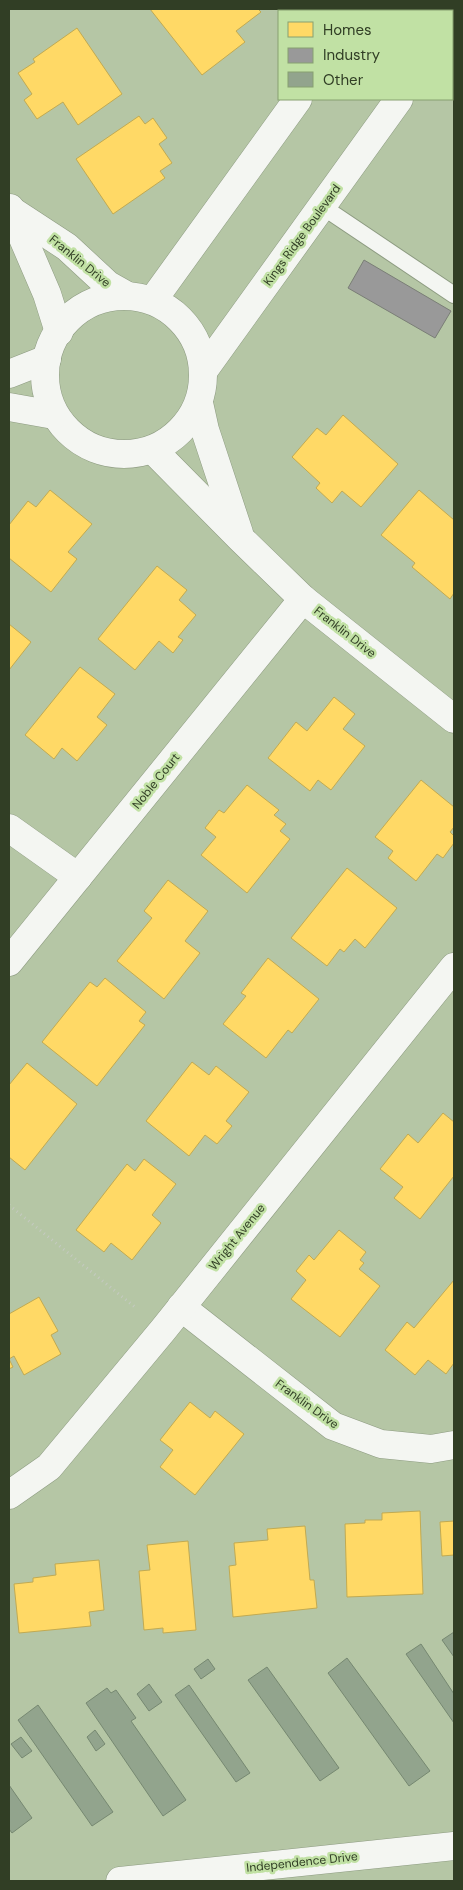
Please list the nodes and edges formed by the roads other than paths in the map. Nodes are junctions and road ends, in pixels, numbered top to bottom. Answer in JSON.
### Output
{"nodes":[{"id":1,"x":297,"y":100,"type":"edge"},
{"id":2,"x":399,"y":100,"type":"edge"},
{"id":3,"x":323,"y":207,"type":"junction"},
{"id":4,"x":10,"y":209,"type":"edge"},
{"id":5,"x":124,"y":294,"type":"junction"},
{"id":6,"x":454,"y":295,"type":"edge"},
{"id":7,"x":153,"y":300,"type":"junction"},
{"id":8,"x":59,"y":332,"type":"junction"},
{"id":9,"x":47,"y":359,"type":"junction"},
{"id":10,"x":204,"y":370,"type":"junction"},
{"id":11,"x":9,"y":374,"type":"edge"},
{"id":12,"x":199,"y":403,"type":"junction"},
{"id":13,"x":9,"y":407,"type":"edge"},
{"id":14,"x":54,"y":416,"type":"junction"},
{"id":15,"x":153,"y":450,"type":"junction"},
{"id":16,"x":241,"y":539,"type":"junction"},
{"id":17,"x":303,"y":599,"type":"junction"},
{"id":18,"x":454,"y":719,"type":"edge"},
{"id":19,"x":9,"y":828,"type":"edge"},
{"id":20,"x":78,"y":877,"type":"junction"},
{"id":21,"x":9,"y":962,"type":"edge"},
{"id":22,"x":454,"y":967,"type":"edge"},
{"id":23,"x":181,"y":1308,"type":"junction"},
{"id":24,"x":454,"y":1445,"type":"edge"},
{"id":25,"x":9,"y":1495,"type":"edge"},
{"id":26,"x":454,"y":1846,"type":"edge"},
{"id":27,"x":120,"y":1881,"type":"edge"}],
"edges":[{"from":1,"to":7,"type":"street"},
{"from":2,"to":3,"type":"street","name":"Kings Ridge Boulevard"},
{"from":3,"to":6,"type":"lane"},
{"from":3,"to":10,"type":"street","name":"Kings Ridge Boulevard"},
{"from":4,"to":5,"type":"street","name":"Franklin Drive"},
{"from":4,"to":8,"type":"street","name":"Franklin Drive"},
{"from":5,"to":7,"type":"street"},
{"from":5,"to":8,"type":"street"},
{"from":7,"to":10,"type":"street"},
{"from":8,"to":9,"type":"street"},
{"from":9,"to":11,"type":"street"},
{"from":9,"to":14,"type":"street"},
{"from":10,"to":12,"type":"street"},
{"from":12,"to":15,"type":"street"},
{"from":12,"to":16,"type":"street","name":"Franklin Drive"},
{"from":13,"to":14,"type":"street"},
{"from":14,"to":15,"type":"street"},
{"from":15,"to":16,"type":"street","name":"Franklin Drive"},
{"from":16,"to":17,"type":"street","name":"Franklin Drive"},
{"from":17,"to":18,"type":"street","name":"Franklin Drive"},
{"from":17,"to":20,"type":"street","name":"Noble Court"},
{"from":19,"to":20,"type":"street"},
{"from":20,"to":21,"type":"street","name":"Noble Court"},
{"from":22,"to":23,"type":"street","name":"Wright Avenue"},
{"from":23,"to":24,"type":"street","name":"Franklin Drive"},
{"from":23,"to":25,"type":"street","name":"Wright Avenue"},
{"from":26,"to":27,"type":"street","name":"Independence Drive"}]}
